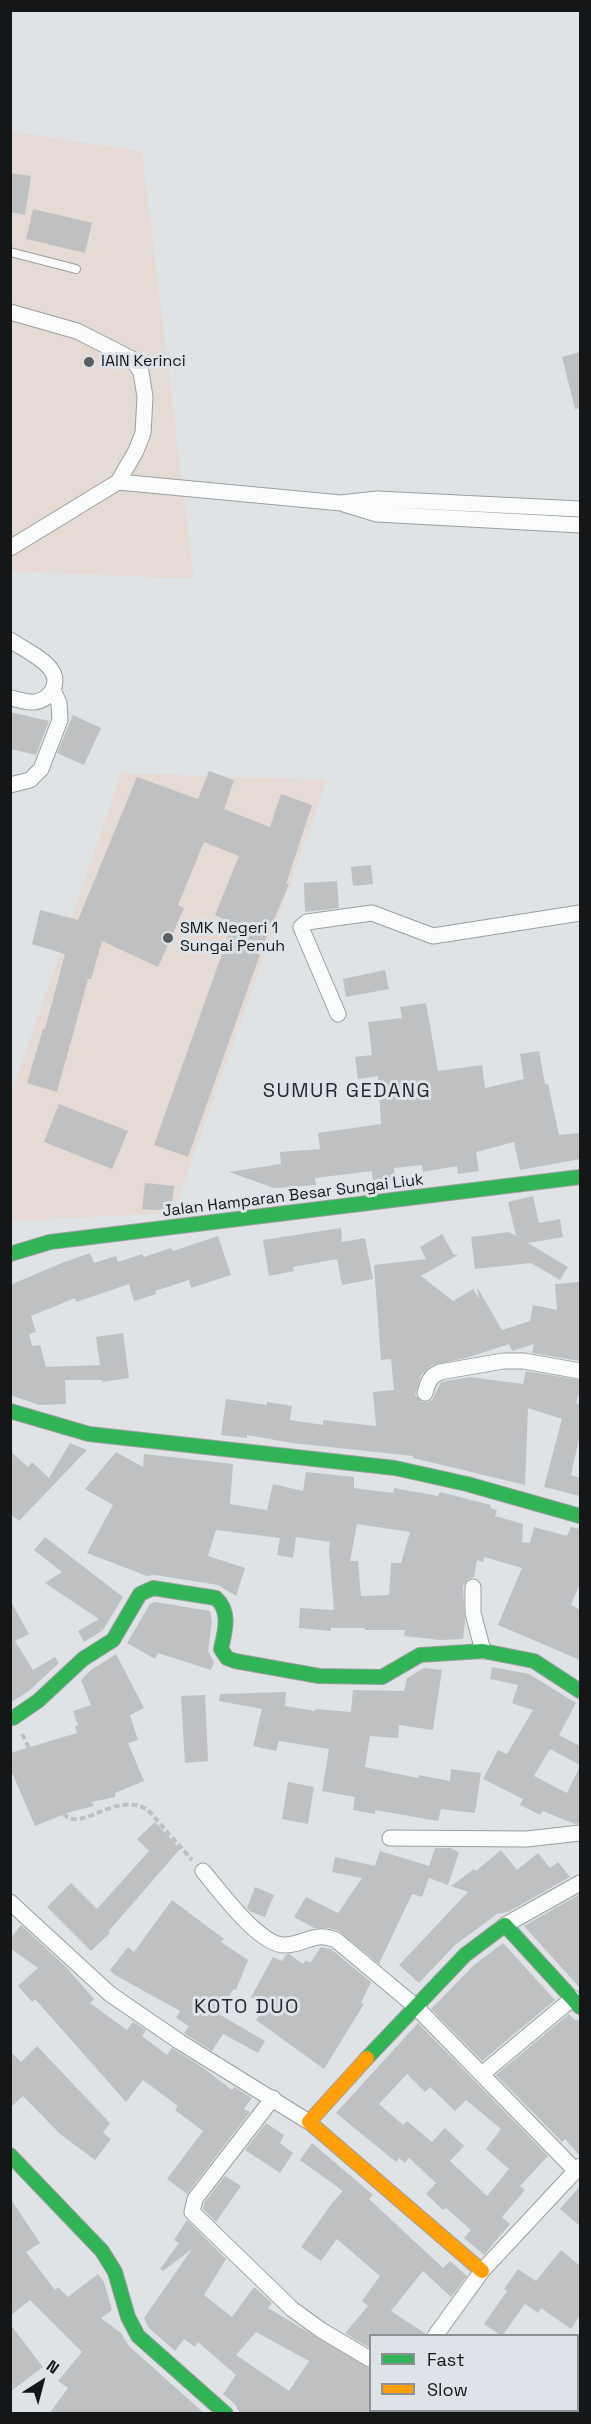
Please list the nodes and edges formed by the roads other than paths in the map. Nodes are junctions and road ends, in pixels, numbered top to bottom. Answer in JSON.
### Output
{"nodes":[{"id":1,"x":10,"y":252,"type":"edge"},
{"id":2,"x":76,"y":269,"type":"dead end"},
{"id":3,"x":10,"y":312,"type":"edge"},
{"id":4,"x":118,"y":482,"type":"junction"},
{"id":5,"x":341,"y":503,"type":"junction"},
{"id":6,"x":580,"y":509,"type":"edge"},
{"id":7,"x":580,"y":525,"type":"edge"},
{"id":8,"x":10,"y":548,"type":"edge"},
{"id":9,"x":10,"y":640,"type":"edge"},
{"id":10,"x":53,"y":690,"type":"junction"},
{"id":11,"x":10,"y":698,"type":"edge"},
{"id":12,"x":10,"y":785,"type":"edge"},
{"id":13,"x":580,"y":913,"type":"edge"},
{"id":14,"x":338,"y":1014,"type":"dead end"},
{"id":15,"x":580,"y":1177,"type":"edge"},
{"id":16,"x":10,"y":1254,"type":"edge"},
{"id":17,"x":580,"y":1371,"type":"edge"},
{"id":18,"x":425,"y":1393,"type":"dead end"},
{"id":19,"x":10,"y":1411,"type":"edge"},
{"id":20,"x":580,"y":1516,"type":"edge"},
{"id":21,"x":473,"y":1587,"type":"dead end"},
{"id":22,"x":483,"y":1651,"type":"junction"},
{"id":23,"x":580,"y":1691,"type":"edge"},
{"id":24,"x":13,"y":1718,"type":"road end"},
{"id":25,"x":580,"y":1833,"type":"edge"},
{"id":26,"x":390,"y":1838,"type":"dead end"},
{"id":27,"x":203,"y":1871,"type":"road end"},
{"id":28,"x":580,"y":1883,"type":"edge"},
{"id":29,"x":10,"y":1902,"type":"edge"},
{"id":30,"x":505,"y":1925,"type":"junction"},
{"id":31,"x":577,"y":2002,"type":"edge"},
{"id":32,"x":415,"y":2006,"type":"junction"},
{"id":33,"x":482,"y":2074,"type":"junction"},
{"id":34,"x":273,"y":2098,"type":"junction"},
{"id":35,"x":309,"y":2122,"type":"junction"},
{"id":36,"x":10,"y":2155,"type":"edge"},
{"id":37,"x":578,"y":2168,"type":"edge"},
{"id":38,"x":482,"y":2271,"type":"junction"},
{"id":39,"x":436,"y":2334,"type":"edge"},
{"id":40,"x":369,"y":2358,"type":"edge"},
{"id":41,"x":226,"y":2414,"type":"edge"}],
"edges":[{"from":1,"to":2,"type":"lane"},
{"from":3,"to":4,"type":"street"},
{"from":4,"to":5,"type":"street"},
{"from":4,"to":8,"type":"street"},
{"from":5,"to":6,"type":"street"},
{"from":5,"to":7,"type":"street"},
{"from":9,"to":10,"type":"street"},
{"from":10,"to":11,"type":"street"},
{"from":10,"to":12,"type":"street"},
{"from":13,"to":14,"type":"street"},
{"from":15,"to":16,"type":"street","name":"Jalan Hamparan Besar Sungai Liuk"},
{"from":17,"to":18,"type":"street"},
{"from":19,"to":20,"type":"street"},
{"from":21,"to":22,"type":"street"},
{"from":22,"to":23,"type":"street"},
{"from":22,"to":24,"type":"street"},
{"from":25,"to":26,"type":"street"},
{"from":27,"to":32,"type":"street"},
{"from":28,"to":30,"type":"street"},
{"from":29,"to":34,"type":"street"},
{"from":30,"to":31,"type":"street"},
{"from":30,"to":32,"type":"street"},
{"from":31,"to":33,"type":"street"},
{"from":32,"to":33,"type":"street"},
{"from":32,"to":35,"type":"street"},
{"from":33,"to":37,"type":"street"},
{"from":34,"to":35,"type":"street"},
{"from":34,"to":40,"type":"street"},
{"from":35,"to":38,"type":"street"},
{"from":36,"to":41,"type":"street"},
{"from":37,"to":38,"type":"street"},
{"from":38,"to":39,"type":"street"}]}
